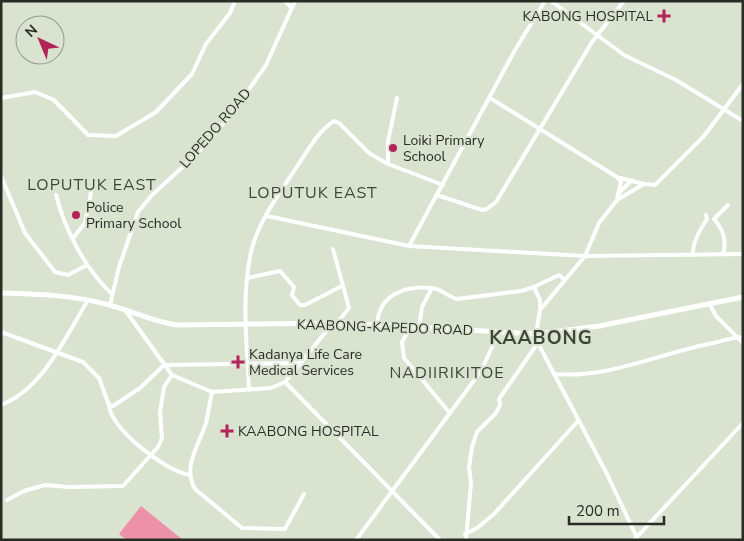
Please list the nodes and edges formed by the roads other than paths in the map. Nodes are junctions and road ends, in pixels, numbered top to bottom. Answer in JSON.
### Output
{"nodes":[{"id":1,"x":235,"y":1,"type":"edge"},
{"id":2,"x":286,"y":1,"type":"edge"},
{"id":3,"x":295,"y":1,"type":"edge"},
{"id":4,"x":545,"y":1,"type":"edge"},
{"id":5,"x":551,"y":1,"type":"edge"},
{"id":6,"x":624,"y":1,"type":"edge"},
{"id":7,"x":291,"y":7,"type":"junction"},
{"id":8,"x":598,"y":37,"type":"junction"},
{"id":9,"x":743,"y":84,"type":"edge"},
{"id":10,"x":1,"y":98,"type":"edge"},
{"id":11,"x":397,"y":98,"type":"dead end"},
{"id":12,"x":490,"y":98,"type":"junction"},
{"id":13,"x":724,"y":110,"type":"junction"},
{"id":14,"x":743,"y":121,"type":"edge"},
{"id":15,"x":538,"y":129,"type":"junction"},
{"id":16,"x":388,"y":164,"type":"junction"},
{"id":17,"x":1,"y":176,"type":"edge"},
{"id":18,"x":618,"y":177,"type":"junction"},
{"id":19,"x":632,"y":180,"type":"junction"},
{"id":20,"x":644,"y":184,"type":"junction"},
{"id":21,"x":443,"y":185,"type":"junction"},
{"id":22,"x":92,"y":192,"type":"dead end"},
{"id":23,"x":618,"y":194,"type":"junction"},
{"id":24,"x":56,"y":195,"type":"dead end"},
{"id":25,"x":437,"y":195,"type":"junction"},
{"id":26,"x":616,"y":200,"type":"junction"},
{"id":27,"x":728,"y":205,"type":"dead end"},
{"id":28,"x":706,"y":215,"type":"dead end"},
{"id":29,"x":267,"y":216,"type":"junction"},
{"id":30,"x":73,"y":238,"type":"junction"},
{"id":31,"x":408,"y":246,"type":"junction"},
{"id":32,"x":333,"y":249,"type":"dead end"},
{"id":33,"x":693,"y":254,"type":"junction"},
{"id":34,"x":722,"y":254,"type":"junction"},
{"id":35,"x":743,"y":254,"type":"edge"},
{"id":36,"x":585,"y":256,"type":"junction"},
{"id":37,"x":87,"y":265,"type":"junction"},
{"id":38,"x":247,"y":278,"type":"junction"},
{"id":39,"x":565,"y":280,"type":"junction"},
{"id":40,"x":342,"y":286,"type":"junction"},
{"id":41,"x":534,"y":287,"type":"junction"},
{"id":42,"x":432,"y":288,"type":"junction"},
{"id":43,"x":1,"y":293,"type":"edge"},
{"id":44,"x":112,"y":294,"type":"junction"},
{"id":45,"x":743,"y":297,"type":"edge"},
{"id":46,"x":88,"y":300,"type":"junction"},
{"id":47,"x":110,"y":305,"type":"junction"},
{"id":48,"x":710,"y":305,"type":"junction"},
{"id":49,"x":125,"y":310,"type":"junction"},
{"id":50,"x":540,"y":310,"type":"junction"},
{"id":51,"x":335,"y":323,"type":"junction"},
{"id":52,"x":246,"y":325,"type":"junction"},
{"id":53,"x":377,"y":326,"type":"junction"},
{"id":54,"x":410,"y":328,"type":"junction"},
{"id":55,"x":418,"y":328,"type":"junction"},
{"id":56,"x":1,"y":332,"type":"edge"},
{"id":57,"x":499,"y":332,"type":"junction"},
{"id":58,"x":536,"y":335,"type":"junction"},
{"id":59,"x":735,"y":337,"type":"junction"},
{"id":60,"x":743,"y":337,"type":"edge"},
{"id":61,"x":743,"y":343,"type":"edge"},
{"id":62,"x":55,"y":353,"type":"junction"},
{"id":63,"x":302,"y":363,"type":"junction"},
{"id":64,"x":248,"y":364,"type":"junction"},
{"id":65,"x":164,"y":365,"type":"junction"},
{"id":66,"x":554,"y":374,"type":"junction"},
{"id":67,"x":172,"y":375,"type":"junction"},
{"id":68,"x":285,"y":382,"type":"junction"},
{"id":69,"x":249,"y":390,"type":"junction"},
{"id":70,"x":212,"y":392,"type":"junction"},
{"id":71,"x":1,"y":405,"type":"edge"},
{"id":72,"x":108,"y":405,"type":"junction"},
{"id":73,"x":449,"y":412,"type":"junction"},
{"id":74,"x":578,"y":421,"type":"junction"},
{"id":75,"x":743,"y":423,"type":"edge"},
{"id":76,"x":151,"y":455,"type":"junction"},
{"id":77,"x":190,"y":476,"type":"junction"},
{"id":78,"x":393,"y":492,"type":"junction"},
{"id":79,"x":304,"y":494,"type":"dead end"},
{"id":80,"x":7,"y":500,"type":"dead end"},
{"id":81,"x":466,"y":534,"type":"junction"},
{"id":82,"x":636,"y":539,"type":"edge"},
{"id":83,"x":356,"y":540,"type":"edge"},
{"id":84,"x":440,"y":540,"type":"edge"},
{"id":85,"x":466,"y":540,"type":"edge"}],
"edges":[{"from":1,"to":10,"type":"street"},
{"from":2,"to":7,"type":"street"},
{"from":3,"to":7,"type":"street","name":"LOPEDO ROAD"},
{"from":4,"to":12,"type":"street"},
{"from":5,"to":8,"type":"street"},
{"from":6,"to":8,"type":"street"},
{"from":7,"to":44,"type":"street","name":"LOPEDO ROAD"},
{"from":8,"to":13,"type":"street"},
{"from":8,"to":15,"type":"street"},
{"from":9,"to":13,"type":"street"},
{"from":11,"to":16,"type":"street"},
{"from":12,"to":15,"type":"street"},
{"from":12,"to":21,"type":"street"},
{"from":13,"to":14,"type":"street"},
{"from":13,"to":20,"type":"street"},
{"from":15,"to":18,"type":"street"},
{"from":15,"to":25,"type":"street"},
{"from":16,"to":21,"type":"street"},
{"from":16,"to":29,"type":"street"},
{"from":17,"to":37,"type":"street"},
{"from":18,"to":19,"type":"street"},
{"from":18,"to":23,"type":"street"},
{"from":19,"to":20,"type":"street"},
{"from":19,"to":23,"type":"street"},
{"from":20,"to":26,"type":"street"},
{"from":21,"to":25,"type":"street"},
{"from":22,"to":30,"type":"street"},
{"from":23,"to":26,"type":"street"},
{"from":24,"to":30,"type":"street"},
{"from":25,"to":31,"type":"street"},
{"from":26,"to":36,"type":"street"},
{"from":27,"to":34,"type":"street"},
{"from":28,"to":33,"type":"street"},
{"from":29,"to":31,"type":"street"},
{"from":29,"to":38,"type":"street"},
{"from":30,"to":37,"type":"street"},
{"from":31,"to":36,"type":"street"},
{"from":32,"to":40,"type":"street"},
{"from":33,"to":34,"type":"street"},
{"from":33,"to":36,"type":"street"},
{"from":34,"to":35,"type":"street"},
{"from":36,"to":39,"type":"street"},
{"from":37,"to":44,"type":"street"},
{"from":38,"to":40,"type":"street"},
{"from":38,"to":52,"type":"street"},
{"from":39,"to":41,"type":"street"},
{"from":39,"to":50,"type":"street"},
{"from":40,"to":51,"type":"street"},
{"from":41,"to":42,"type":"street"},
{"from":41,"to":50,"type":"street"},
{"from":42,"to":53,"type":"street"},
{"from":42,"to":55,"type":"street"},
{"from":43,"to":46,"type":"main road","name":"KAABONG-KAPEDO ROAD"},
{"from":44,"to":47,"type":"street","name":"LOPEDO ROAD"},
{"from":45,"to":48,"type":"main road","name":"KAABONG-KAPEDO ROAD"},
{"from":46,"to":47,"type":"main road","name":"KAABONG-KAPEDO ROAD"},
{"from":46,"to":62,"type":"street"},
{"from":47,"to":49,"type":"main road","name":"KAABONG-KAPEDO ROAD"},
{"from":48,"to":58,"type":"main road","name":"KAABONG-KAPEDO ROAD"},
{"from":48,"to":59,"type":"street"},
{"from":49,"to":52,"type":"main road","name":"KAABONG-KAPEDO ROAD"},
{"from":49,"to":65,"type":"street"},
{"from":50,"to":58,"type":"street"},
{"from":51,"to":52,"type":"main road","name":"KAABONG-KAPEDO ROAD"},
{"from":51,"to":53,"type":"main road","name":"KAABONG-KAPEDO ROAD"},
{"from":51,"to":63,"type":"street"},
{"from":52,"to":64,"type":"street"},
{"from":53,"to":54,"type":"main road","name":"KAABONG-KAPEDO ROAD"},
{"from":54,"to":55,"type":"main road","name":"KAABONG-KAPEDO ROAD"},
{"from":54,"to":73,"type":"street"},
{"from":55,"to":57,"type":"main road","name":"KAABONG-KAPEDO ROAD"},
{"from":56,"to":62,"type":"street"},
{"from":57,"to":58,"type":"main road","name":"KAABONG-KAPEDO ROAD"},
{"from":57,"to":73,"type":"street"},
{"from":58,"to":66,"type":"street"},
{"from":58,"to":81,"type":"street"},
{"from":59,"to":60,"type":"street"},
{"from":59,"to":61,"type":"street"},
{"from":59,"to":66,"type":"street"},
{"from":62,"to":71,"type":"street"},
{"from":62,"to":72,"type":"street"},
{"from":63,"to":64,"type":"street"},
{"from":63,"to":68,"type":"street"},
{"from":64,"to":65,"type":"street"},
{"from":64,"to":69,"type":"street"},
{"from":65,"to":67,"type":"street"},
{"from":65,"to":72,"type":"street"},
{"from":66,"to":74,"type":"street"},
{"from":67,"to":70,"type":"street"},
{"from":67,"to":76,"type":"street"},
{"from":68,"to":69,"type":"street"},
{"from":68,"to":78,"type":"street"},
{"from":69,"to":70,"type":"street"},
{"from":70,"to":77,"type":"street"},
{"from":72,"to":76,"type":"street"},
{"from":73,"to":78,"type":"street"},
{"from":74,"to":81,"type":"street"},
{"from":74,"to":82,"type":"street"},
{"from":75,"to":82,"type":"street"},
{"from":76,"to":77,"type":"street"},
{"from":76,"to":80,"type":"street"},
{"from":77,"to":79,"type":"street"},
{"from":78,"to":83,"type":"street"},
{"from":78,"to":84,"type":"street"},
{"from":81,"to":85,"type":"street"}]}
